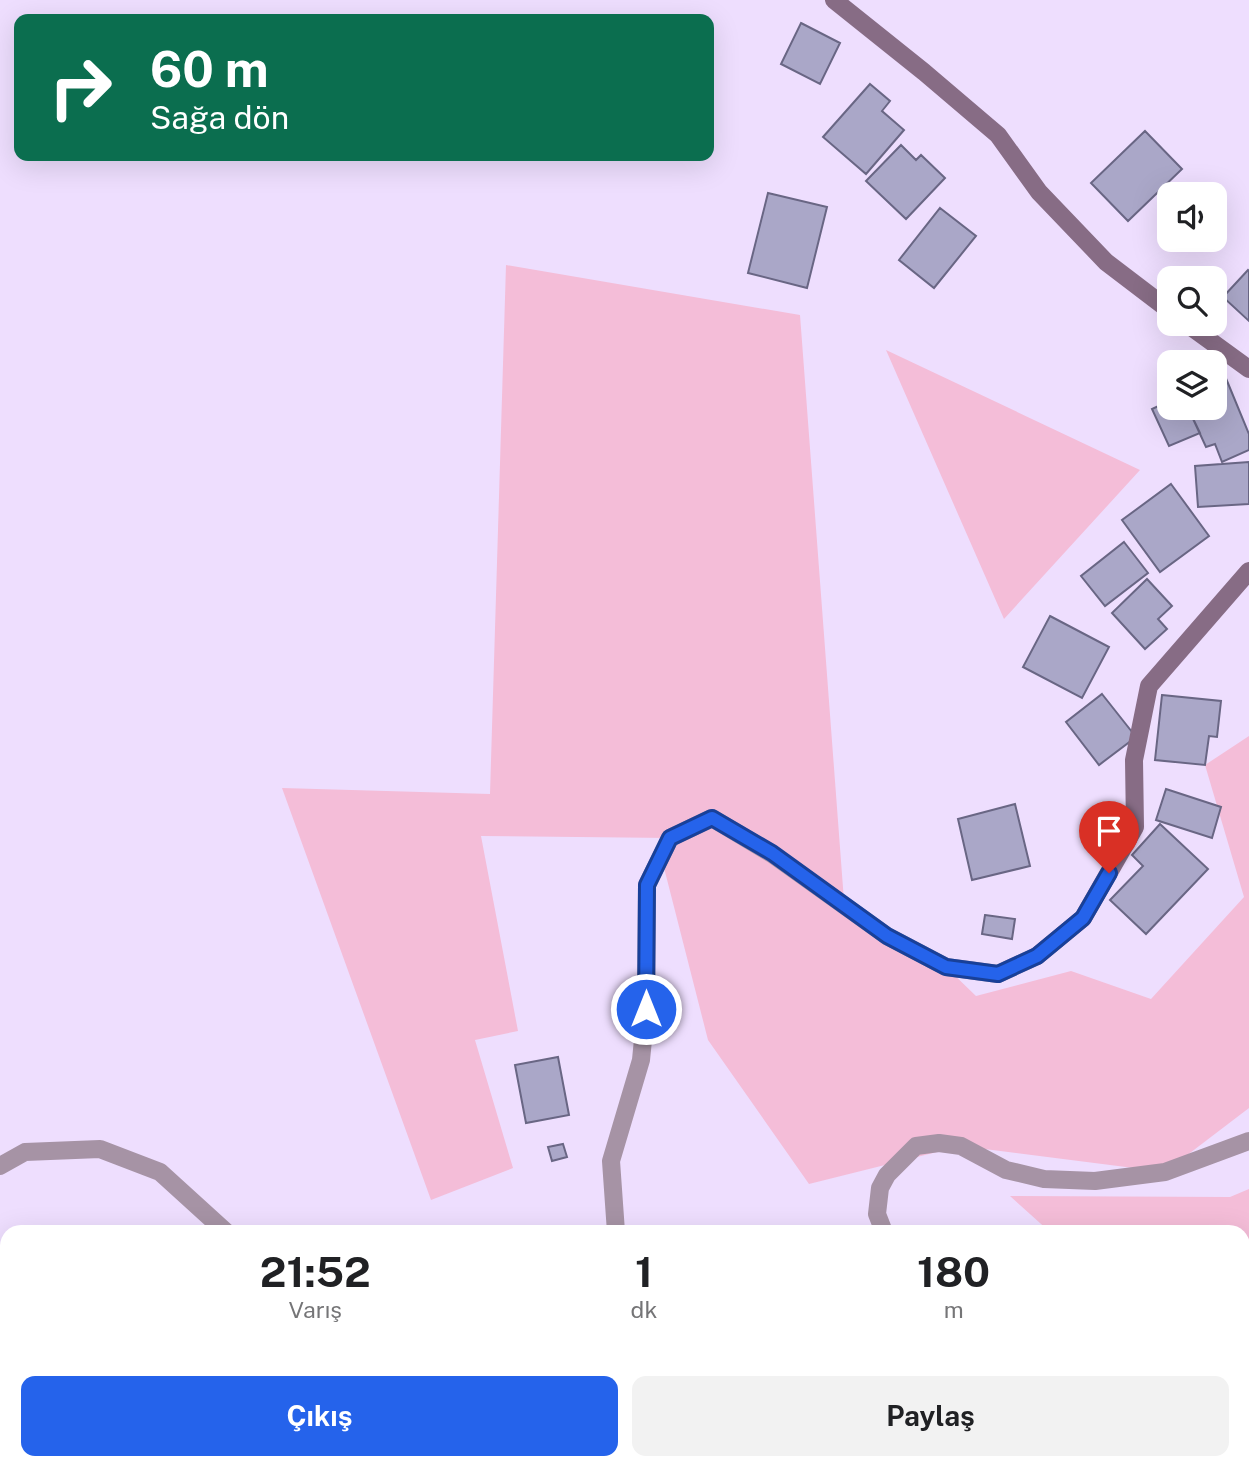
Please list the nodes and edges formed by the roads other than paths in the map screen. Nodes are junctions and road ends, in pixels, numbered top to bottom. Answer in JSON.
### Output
{"nodes":[{"id":1,"x":834,"y":0,"type":"edge"},
{"id":2,"x":1157,"y":301,"type":"edge"},
{"id":3,"x":1204,"y":336,"type":"edge"},
{"id":4,"x":1249,"y":369,"type":"edge"},
{"id":5,"x":1249,"y":571,"type":"edge"},
{"id":6,"x":1249,"y":1141,"type":"edge"},
{"id":7,"x":0,"y":1166,"type":"edge"},
{"id":8,"x":218,"y":1225,"type":"edge"},
{"id":9,"x":616,"y":1225,"type":"edge"},
{"id":10,"x":881,"y":1225,"type":"edge"}],
"edges":[{"from":1,"to":2,"type":"street"},
{"from":3,"to":4,"type":"street"},
{"from":5,"to":9,"type":"street"},
{"from":6,"to":10,"type":"street"},
{"from":7,"to":8,"type":"street"}]}
